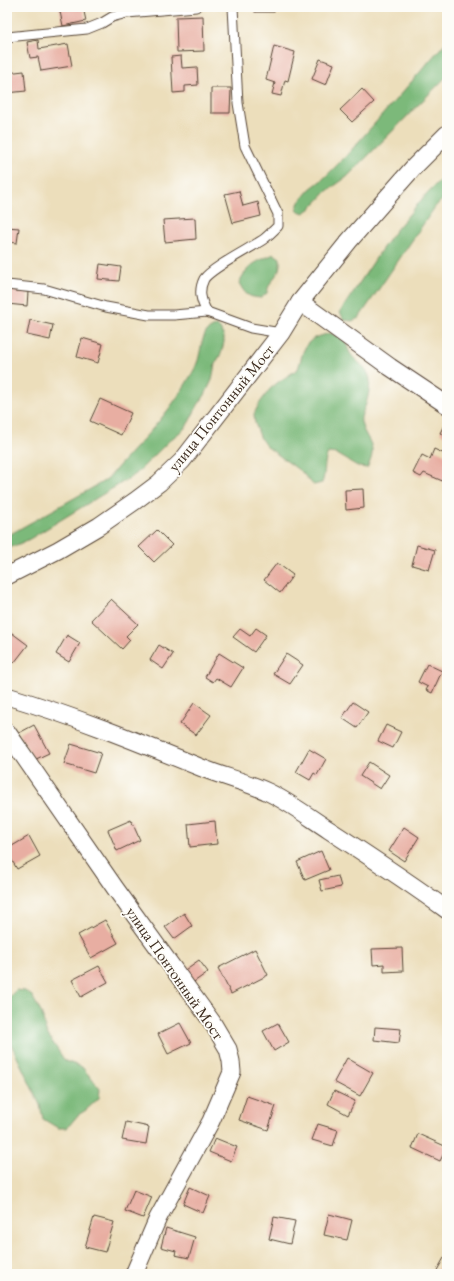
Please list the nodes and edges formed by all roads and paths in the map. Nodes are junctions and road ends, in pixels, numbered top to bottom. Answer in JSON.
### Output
{"nodes":[{"id":1,"x":196,"y":7,"type":"edge"},
{"id":2,"x":233,"y":7,"type":"edge"},
{"id":3,"x":7,"y":37,"type":"edge"},
{"id":4,"x":447,"y":134,"type":"edge"},
{"id":5,"x":7,"y":285,"type":"edge"},
{"id":6,"x":300,"y":302,"type":"junction"},
{"id":7,"x":206,"y":312,"type":"junction"},
{"id":8,"x":281,"y":333,"type":"junction"},
{"id":9,"x":447,"y":405,"type":"edge"},
{"id":10,"x":7,"y":576,"type":"edge"},
{"id":11,"x":7,"y":696,"type":"edge"},
{"id":12,"x":7,"y":732,"type":"edge"},
{"id":13,"x":447,"y":910,"type":"edge"},
{"id":14,"x":134,"y":1274,"type":"edge"}],
"edges":[{"from":1,"to":3,"type":"lane"},
{"from":2,"to":7,"type":"lane"},
{"from":4,"to":6,"type":"street","name":"улица Понтонный Мост"},
{"from":5,"to":7,"type":"lane"},
{"from":6,"to":8,"type":"street","name":"улица Понтонный Мост"},
{"from":6,"to":9,"type":"street"},
{"from":7,"to":8,"type":"lane"},
{"from":8,"to":10,"type":"street","name":"улица Понтонный Мост"},
{"from":11,"to":13,"type":"street"},
{"from":12,"to":14,"type":"street","name":"улица Понтонный Мост"}]}
